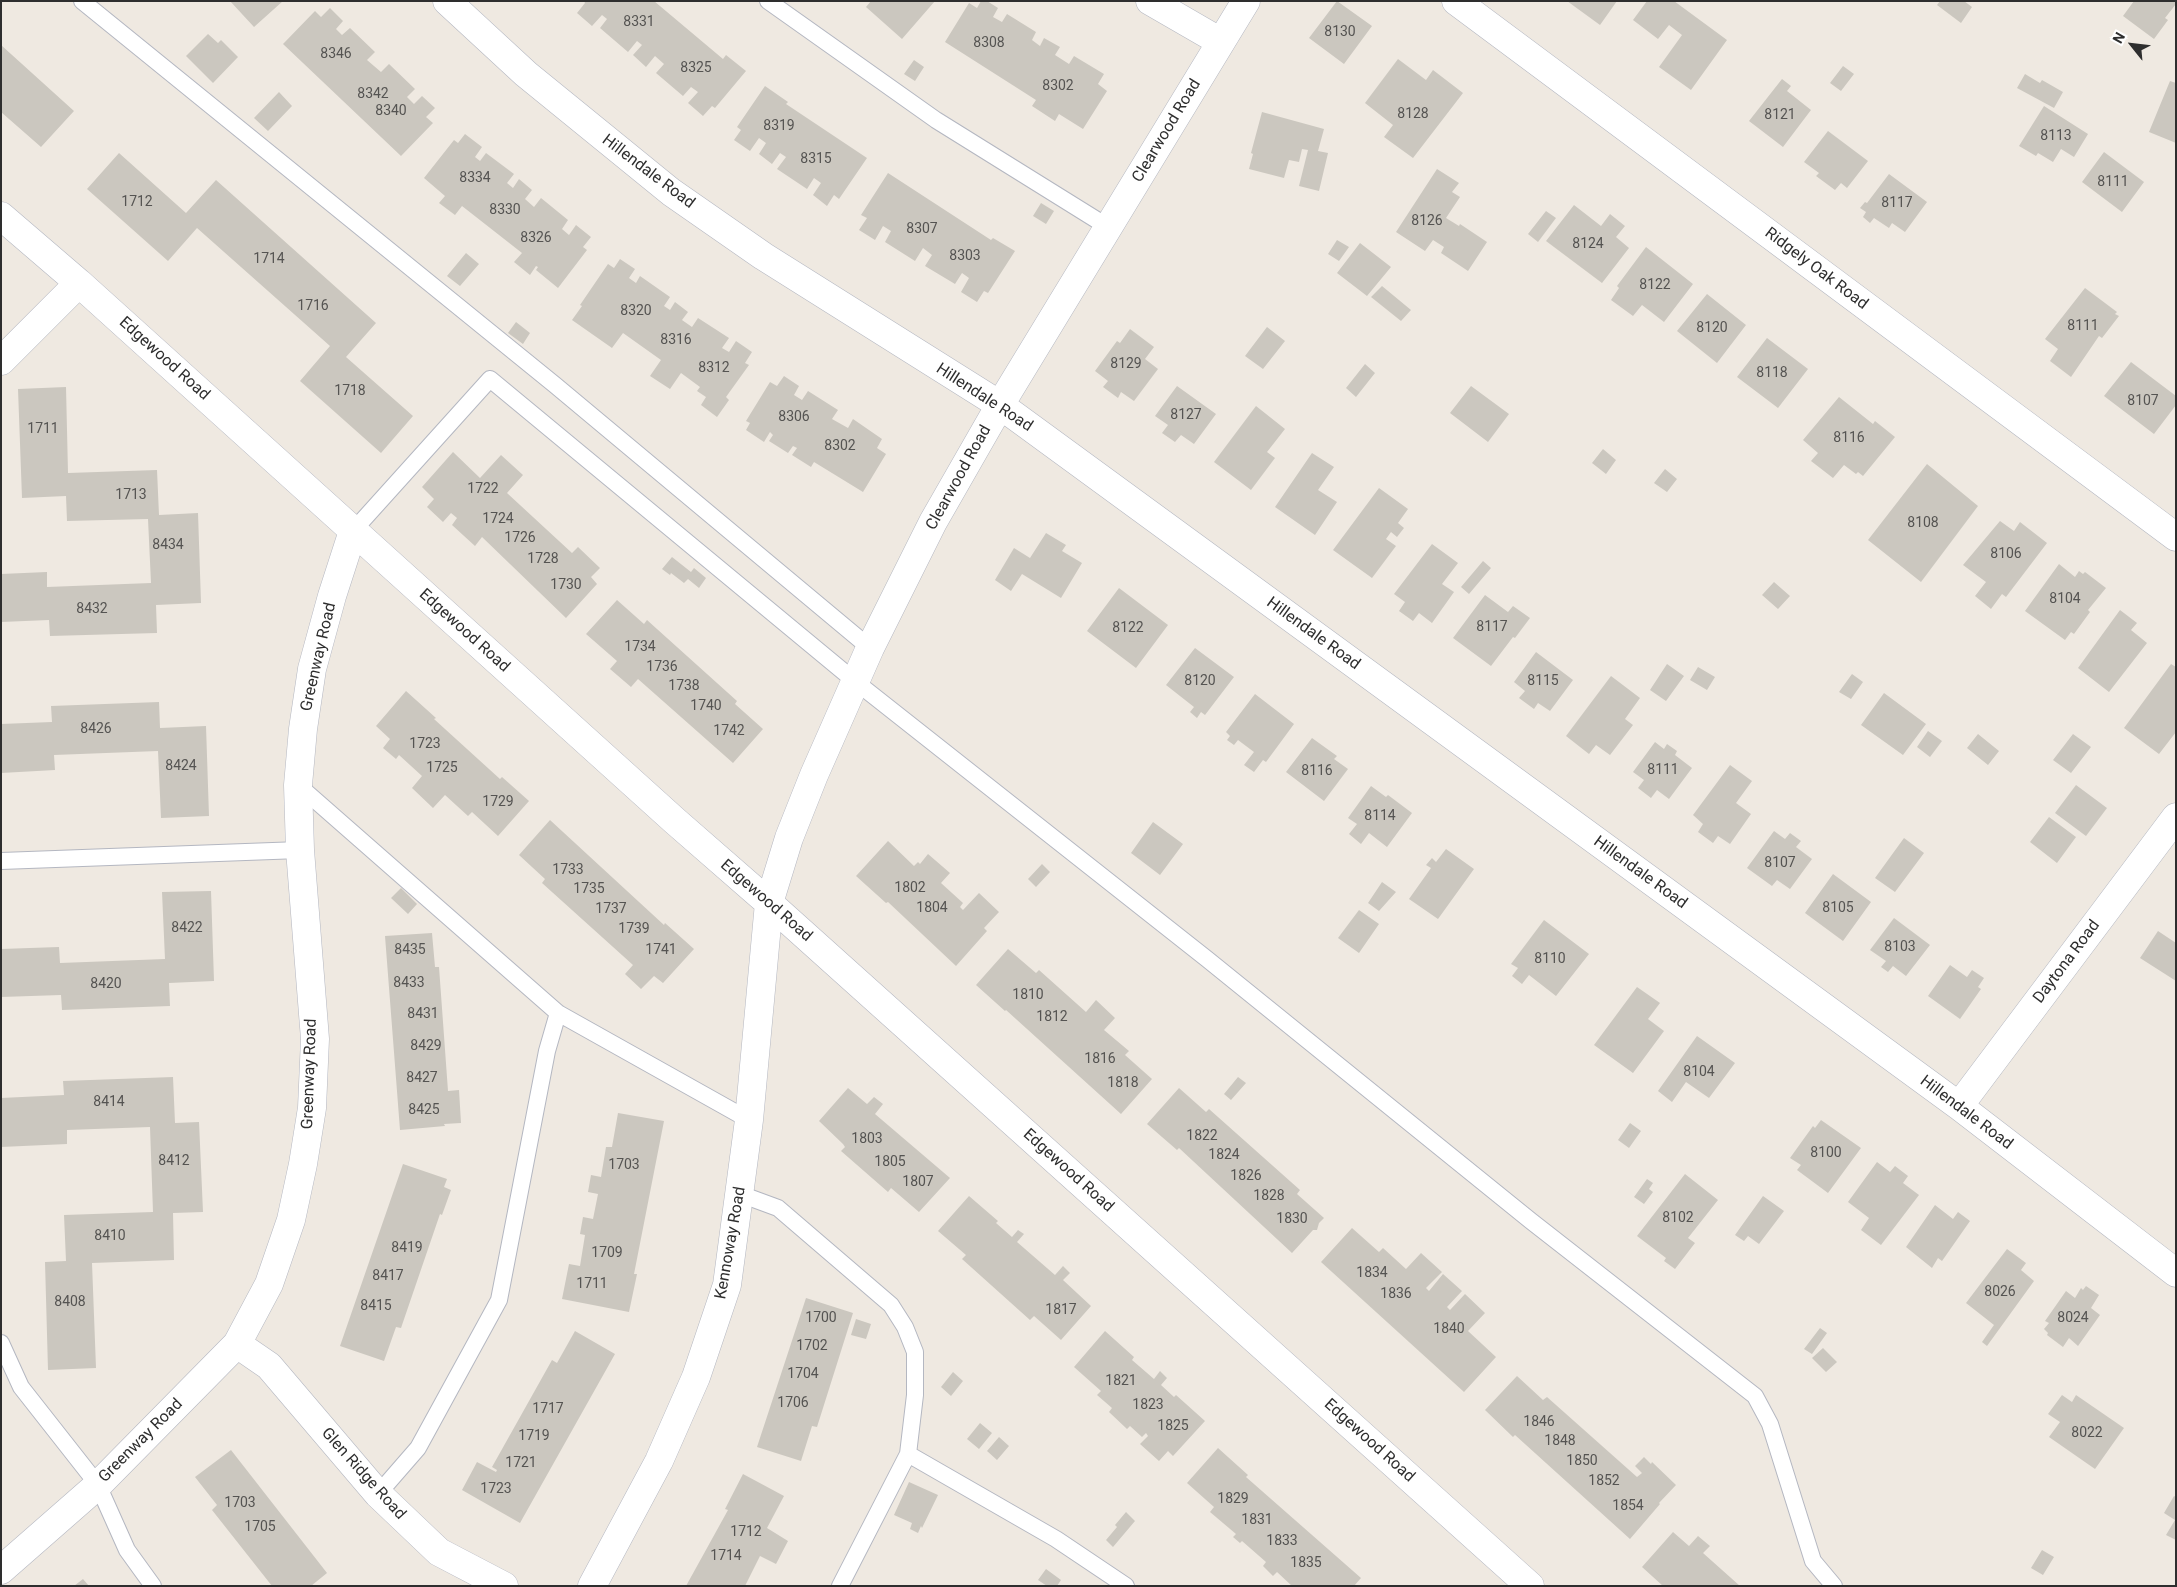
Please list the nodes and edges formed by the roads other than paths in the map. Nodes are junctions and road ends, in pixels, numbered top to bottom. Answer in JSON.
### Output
{"nodes":[{"id":1,"x":82,"y":1,"type":"edge"},
{"id":2,"x":447,"y":1,"type":"edge"},
{"id":3,"x":768,"y":1,"type":"edge"},
{"id":4,"x":1150,"y":1,"type":"edge"},
{"id":5,"x":1246,"y":1,"type":"edge"},
{"id":6,"x":1456,"y":1,"type":"edge"},
{"id":7,"x":1221,"y":42,"type":"junction"},
{"id":8,"x":1,"y":216,"type":"edge"},
{"id":9,"x":1108,"y":227,"type":"junction"},
{"id":10,"x":80,"y":283,"type":"junction"},
{"id":11,"x":1,"y":361,"type":"edge"},
{"id":12,"x":1000,"y":405,"type":"junction"},
{"id":13,"x":353,"y":531,"type":"junction"},
{"id":14,"x":2176,"y":537,"type":"edge"},
{"id":15,"x":870,"y":648,"type":"junction"},
{"id":16,"x":856,"y":682,"type":"junction"},
{"id":17,"x":298,"y":785,"type":"junction"},
{"id":18,"x":2176,"y":817,"type":"edge"},
{"id":19,"x":300,"y":850,"type":"junction"},
{"id":20,"x":1,"y":861,"type":"edge"},
{"id":21,"x":769,"y":903,"type":"junction"},
{"id":22,"x":558,"y":1013,"type":"junction"},
{"id":23,"x":1959,"y":1106,"type":"junction"},
{"id":24,"x":749,"y":1120,"type":"junction"},
{"id":25,"x":740,"y":1194,"type":"junction"},
{"id":26,"x":2176,"y":1273,"type":"edge"},
{"id":27,"x":1,"y":1343,"type":"edge"},
{"id":28,"x":237,"y":1344,"type":"junction"},
{"id":29,"x":908,"y":1454,"type":"junction"},
{"id":30,"x":98,"y":1484,"type":"junction"},
{"id":31,"x":378,"y":1494,"type":"junction"},
{"id":32,"x":1,"y":1570,"type":"edge"},
{"id":33,"x":153,"y":1586,"type":"edge"},
{"id":34,"x":504,"y":1586,"type":"edge"},
{"id":35,"x":592,"y":1586,"type":"edge"},
{"id":36,"x":840,"y":1586,"type":"edge"},
{"id":37,"x":1126,"y":1586,"type":"edge"},
{"id":38,"x":1530,"y":1586,"type":"edge"},
{"id":39,"x":1834,"y":1586,"type":"edge"}],
"edges":[{"from":1,"to":15,"type":"lane"},
{"from":2,"to":12,"type":"street","name":"Hillendale Road"},
{"from":3,"to":9,"type":"lane"},
{"from":4,"to":7,"type":"street"},
{"from":5,"to":7,"type":"street","name":"Clearwood Road"},
{"from":6,"to":14,"type":"street","name":"Ridgely Oak Road"},
{"from":7,"to":9,"type":"street","name":"Clearwood Road"},
{"from":8,"to":10,"type":"street","name":"Edgewood Road"},
{"from":9,"to":12,"type":"street","name":"Clearwood Road"},
{"from":10,"to":11,"type":"street"},
{"from":10,"to":13,"type":"street","name":"Edgewood Road"},
{"from":12,"to":15,"type":"street","name":"Clearwood Road"},
{"from":12,"to":23,"type":"street","name":"Hillendale Road"},
{"from":13,"to":16,"type":"lane"},
{"from":13,"to":17,"type":"street","name":"Greenway Road"},
{"from":13,"to":21,"type":"street","name":"Edgewood Road"},
{"from":15,"to":16,"type":"street","name":"Clearwood Road"},
{"from":16,"to":21,"type":"street","name":"Clearwood Road"},
{"from":16,"to":39,"type":"lane"},
{"from":17,"to":19,"type":"street","name":"Greenway Road"},
{"from":17,"to":22,"type":"lane"},
{"from":18,"to":23,"type":"street","name":"Daytona Road"},
{"from":19,"to":20,"type":"lane"},
{"from":19,"to":28,"type":"street","name":"Greenway Road"},
{"from":21,"to":24,"type":"street","name":"Kennoway Road"},
{"from":21,"to":38,"type":"street","name":"Edgewood Road"},
{"from":22,"to":24,"type":"lane"},
{"from":22,"to":31,"type":"lane"},
{"from":23,"to":26,"type":"street","name":"Hillendale Road"},
{"from":24,"to":25,"type":"street","name":"Kennoway Road"},
{"from":25,"to":29,"type":"lane"},
{"from":25,"to":35,"type":"street","name":"Kennoway Road"},
{"from":27,"to":30,"type":"lane"},
{"from":28,"to":30,"type":"street","name":"Greenway Road"},
{"from":28,"to":31,"type":"street","name":"Glen Ridge Road"},
{"from":29,"to":36,"type":"lane"},
{"from":29,"to":37,"type":"lane"},
{"from":30,"to":32,"type":"street","name":"Greenway Road"},
{"from":30,"to":33,"type":"lane"},
{"from":31,"to":34,"type":"street","name":"Glen Ridge Road"}]}
